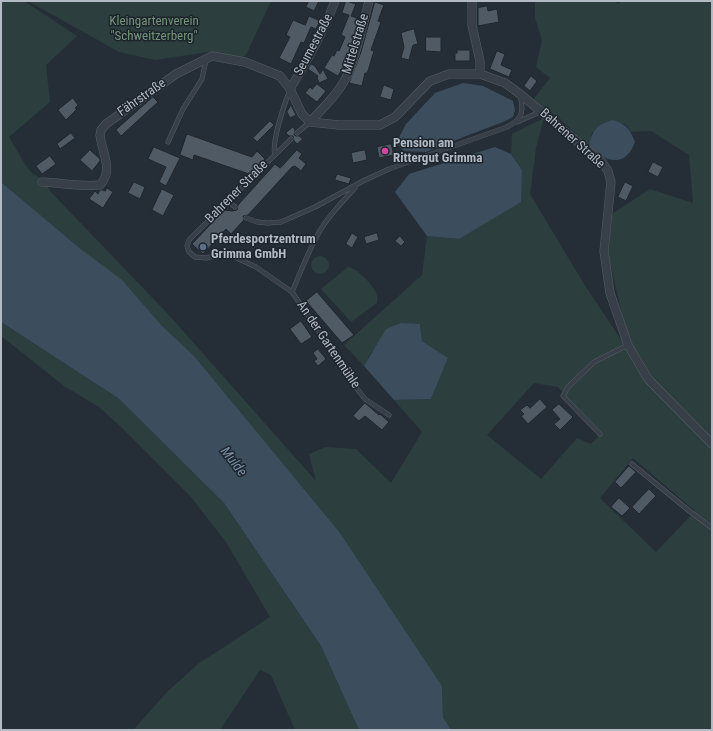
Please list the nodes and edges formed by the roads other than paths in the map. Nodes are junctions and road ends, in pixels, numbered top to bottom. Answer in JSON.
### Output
{"nodes":[{"id":1,"x":335,"y":1,"type":"edge"},
{"id":2,"x":369,"y":1,"type":"edge"},
{"id":3,"x":472,"y":1,"type":"edge"},
{"id":4,"x":206,"y":59,"type":"junction"},
{"id":5,"x":480,"y":74,"type":"junction"},
{"id":6,"x":290,"y":89,"type":"junction"},
{"id":7,"x":520,"y":94,"type":"junction"},
{"id":8,"x":542,"y":111,"type":"junction"},
{"id":9,"x":310,"y":122,"type":"junction"},
{"id":10,"x":515,"y":123,"type":"junction"},
{"id":11,"x":298,"y":133,"type":"dead end"},
{"id":12,"x":291,"y":139,"type":"dead end"},
{"id":13,"x":168,"y":142,"type":"dead end"},
{"id":14,"x":275,"y":155,"type":"junction"},
{"id":15,"x":42,"y":182,"type":"dead end"},
{"id":16,"x":358,"y":185,"type":"junction"},
{"id":17,"x":228,"y":200,"type":"junction"},
{"id":18,"x":235,"y":207,"type":"dead end"},
{"id":19,"x":246,"y":218,"type":"dead end"},
{"id":20,"x":292,"y":292,"type":"junction"},
{"id":21,"x":628,"y":345,"type":"junction"},
{"id":22,"x":389,"y":416,"type":"dead end"},
{"id":23,"x":600,"y":434,"type":"dead end"},
{"id":24,"x":712,"y":444,"type":"edge"},
{"id":25,"x":632,"y":464,"type":"dead end"},
{"id":26,"x":712,"y":528,"type":"edge"}],
"edges":[{"from":1,"to":6,"type":"street","name":"Seumestraße"},
{"from":2,"to":9,"type":"street","name":"Mittelstraße"},
{"from":3,"to":5,"type":"street"},
{"from":4,"to":6,"type":"street","name":"Fährstraße"},
{"from":4,"to":13,"type":"lane"},
{"from":4,"to":15,"type":"street","name":"Fährstraße"},
{"from":5,"to":7,"type":"street","name":"Bahrener Straße"},
{"from":5,"to":9,"type":"street","name":"Bahrener Straße"},
{"from":6,"to":9,"type":"street"},
{"from":6,"to":14,"type":"lane","name":"Bahrener Straße"},
{"from":7,"to":8,"type":"street","name":"Bahrener Straße"},
{"from":7,"to":10,"type":"lane","name":"Bahrener Straße"},
{"from":8,"to":10,"type":"lane"},
{"from":8,"to":21,"type":"street","name":"Bahrener Straße"},
{"from":9,"to":11,"type":"lane"},
{"from":10,"to":16,"type":"lane","name":"Bahrener Straße"},
{"from":12,"to":14,"type":"lane","name":"Bahrener Straße"},
{"from":14,"to":17,"type":"lane","name":"Bahrener Straße"},
{"from":16,"to":19,"type":"lane","name":"Bahrener Straße"},
{"from":16,"to":20,"type":"lane","name":"An der Gartenmühle"},
{"from":17,"to":18,"type":"lane"},
{"from":17,"to":20,"type":"lane","name":"Bahrener Straße"},
{"from":20,"to":22,"type":"lane","name":"An der Gartenmühle"},
{"from":21,"to":23,"type":"lane"},
{"from":21,"to":24,"type":"street","name":"Bahrener Straße"},
{"from":25,"to":26,"type":"lane"}]}
